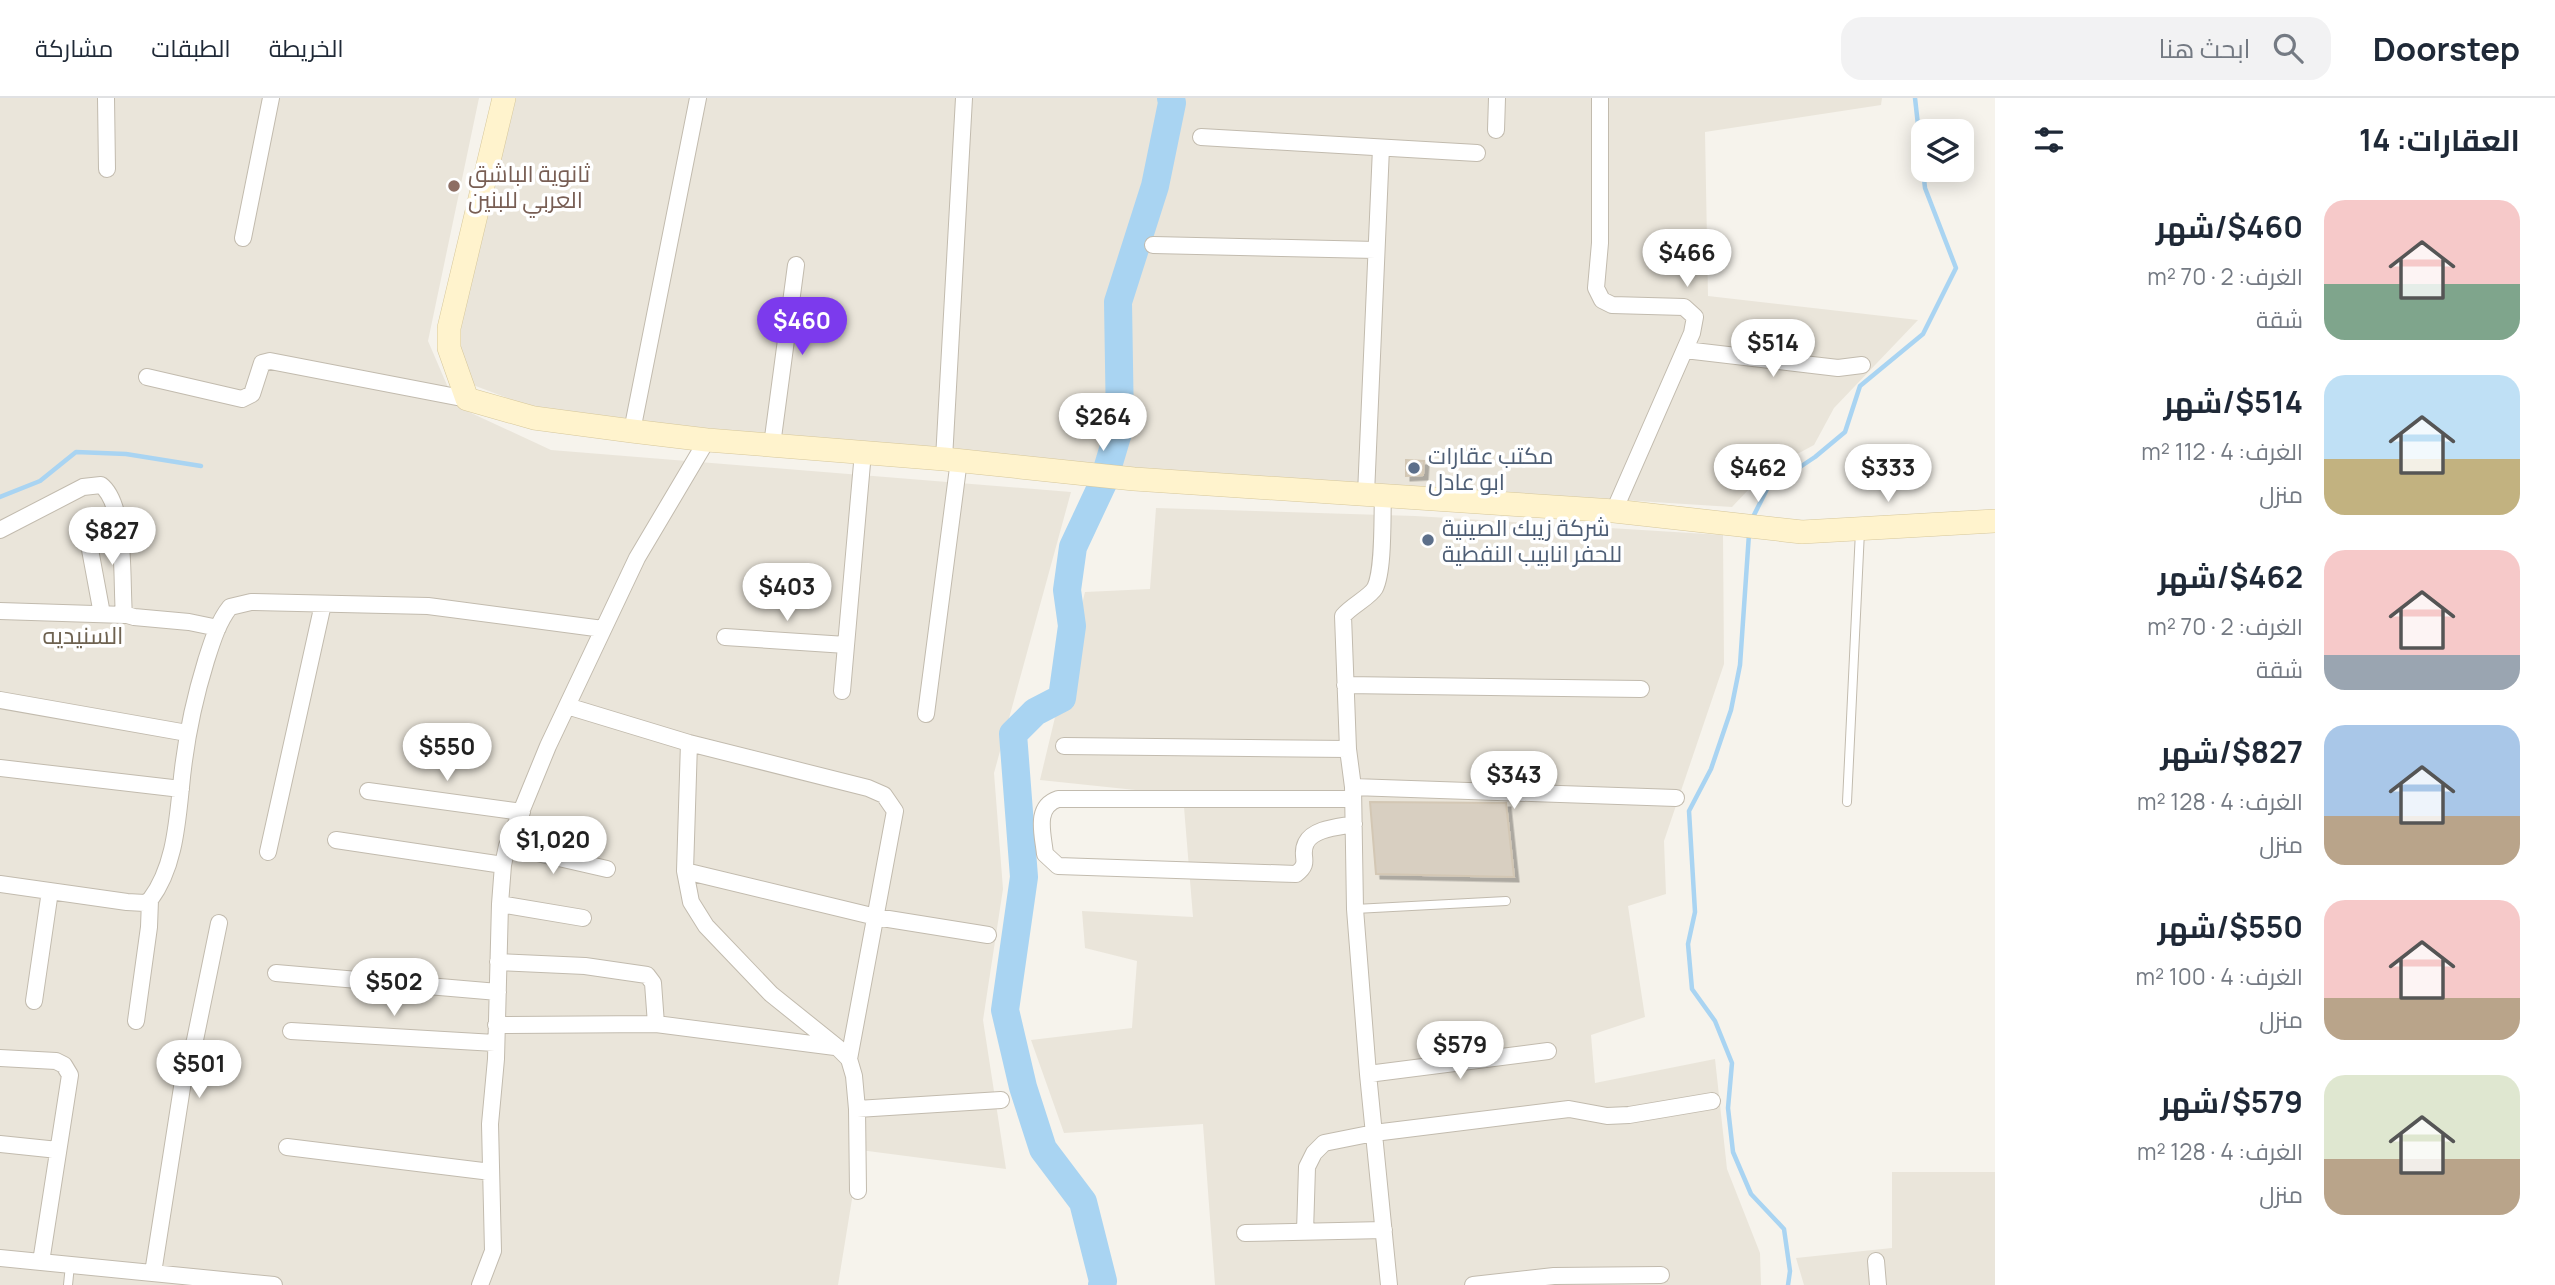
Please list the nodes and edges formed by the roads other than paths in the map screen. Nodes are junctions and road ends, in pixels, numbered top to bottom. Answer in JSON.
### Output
{"nodes":[{"id":1,"x":106,"y":98,"type":"edge"},
{"id":2,"x":271,"y":98,"type":"edge"},
{"id":3,"x":504,"y":98,"type":"edge"},
{"id":4,"x":698,"y":98,"type":"edge"},
{"id":5,"x":964,"y":98,"type":"edge"},
{"id":6,"x":1497,"y":98,"type":"edge"},
{"id":7,"x":1600,"y":98,"type":"edge"},
{"id":8,"x":1496,"y":130,"type":"dead end"},
{"id":9,"x":1201,"y":136,"type":"dead end"},
{"id":10,"x":1381,"y":148,"type":"junction"},
{"id":11,"x":1477,"y":153,"type":"dead end"},
{"id":12,"x":107,"y":169,"type":"dead end"},
{"id":13,"x":243,"y":238,"type":"dead end"},
{"id":14,"x":1153,"y":245,"type":"dead end"},
{"id":15,"x":1376,"y":250,"type":"junction"},
{"id":16,"x":796,"y":265,"type":"dead end"},
{"id":17,"x":1685,"y":350,"type":"junction"},
{"id":18,"x":1862,"y":365,"type":"dead end"},
{"id":19,"x":148,"y":377,"type":"dead end"},
{"id":20,"x":467,"y":399,"type":"junction"},
{"id":21,"x":632,"y":431,"type":"junction"},
{"id":22,"x":707,"y":440,"type":"junction"},
{"id":23,"x":772,"y":445,"type":"junction"},
{"id":24,"x":863,"y":452,"type":"junction"},
{"id":25,"x":951,"y":459,"type":"junction"},
{"id":26,"x":1375,"y":494,"type":"junction"},
{"id":27,"x":1614,"y":511,"type":"junction"},
{"id":28,"x":1995,"y":521,"type":"edge"},
{"id":29,"x":86,"y":527,"type":"dead end"},
{"id":30,"x":1860,"y":528,"type":"junction"},
{"id":31,"x":0,"y":530,"type":"edge"},
{"id":32,"x":323,"y":604,"type":"junction"},
{"id":33,"x":0,"y":611,"type":"edge"},
{"id":34,"x":102,"y":614,"type":"junction"},
{"id":35,"x":125,"y":615,"type":"junction"},
{"id":36,"x":218,"y":628,"type":"junction"},
{"id":37,"x":603,"y":629,"type":"junction"},
{"id":38,"x":724,"y":637,"type":"dead end"},
{"id":39,"x":846,"y":645,"type":"junction"},
{"id":40,"x":1345,"y":685,"type":"junction"},
{"id":41,"x":1641,"y":689,"type":"dead end"},
{"id":42,"x":842,"y":691,"type":"dead end"},
{"id":43,"x":0,"y":700,"type":"edge"},
{"id":44,"x":567,"y":706,"type":"junction"},
{"id":45,"x":926,"y":714,"type":"dead end"},
{"id":46,"x":187,"y":733,"type":"junction"},
{"id":47,"x":689,"y":743,"type":"junction"},
{"id":48,"x":1064,"y":746,"type":"dead end"},
{"id":49,"x":1348,"y":749,"type":"junction"},
{"id":50,"x":0,"y":768,"type":"edge"},
{"id":51,"x":181,"y":789,"type":"junction"},
{"id":52,"x":368,"y":791,"type":"dead end"},
{"id":53,"x":1353,"y":793,"type":"junction"},
{"id":54,"x":1676,"y":798,"type":"dead end"},
{"id":55,"x":1847,"y":802,"type":"dead end"},
{"id":56,"x":522,"y":812,"type":"junction"},
{"id":57,"x":1354,"y":824,"type":"junction"},
{"id":58,"x":336,"y":839,"type":"dead end"},
{"id":59,"x":508,"y":846,"type":"junction"},
{"id":60,"x":268,"y":852,"type":"dead end"},
{"id":61,"x":503,"y":865,"type":"junction"},
{"id":62,"x":607,"y":869,"type":"dead end"},
{"id":63,"x":685,"y":871,"type":"junction"},
{"id":64,"x":0,"y":884,"type":"edge"},
{"id":65,"x":50,"y":891,"type":"junction"},
{"id":66,"x":150,"y":900,"type":"junction"},
{"id":67,"x":1506,"y":901,"type":"dead end"},
{"id":68,"x":500,"y":904,"type":"junction"},
{"id":69,"x":1355,"y":909,"type":"junction"},
{"id":70,"x":876,"y":917,"type":"junction"},
{"id":71,"x":583,"y":918,"type":"dead end"},
{"id":72,"x":219,"y":923,"type":"dead end"},
{"id":73,"x":988,"y":935,"type":"dead end"},
{"id":74,"x":498,"y":962,"type":"junction"},
{"id":75,"x":276,"y":973,"type":"dead end"},
{"id":76,"x":498,"y":992,"type":"junction"},
{"id":77,"x":34,"y":1001,"type":"dead end"},
{"id":78,"x":136,"y":1021,"type":"dead end"},
{"id":79,"x":656,"y":1024,"type":"junction"},
{"id":80,"x":496,"y":1025,"type":"junction"},
{"id":81,"x":291,"y":1031,"type":"dead end"},
{"id":82,"x":495,"y":1043,"type":"junction"},
{"id":83,"x":1548,"y":1051,"type":"dead end"},
{"id":84,"x":843,"y":1053,"type":"junction"},
{"id":85,"x":0,"y":1058,"type":"edge"},
{"id":86,"x":1367,"y":1074,"type":"junction"},
{"id":87,"x":1001,"y":1100,"type":"dead end"},
{"id":88,"x":1712,"y":1101,"type":"dead end"},
{"id":89,"x":857,"y":1109,"type":"junction"},
{"id":90,"x":1374,"y":1133,"type":"junction"},
{"id":91,"x":0,"y":1144,"type":"edge"},
{"id":92,"x":287,"y":1147,"type":"dead end"},
{"id":93,"x":58,"y":1150,"type":"junction"},
{"id":94,"x":491,"y":1172,"type":"junction"},
{"id":95,"x":858,"y":1191,"type":"dead end"},
{"id":96,"x":1384,"y":1230,"type":"junction"},
{"id":97,"x":1305,"y":1232,"type":"junction"},
{"id":98,"x":1245,"y":1233,"type":"dead end"},
{"id":99,"x":0,"y":1258,"type":"edge"},
{"id":100,"x":1875,"y":1261,"type":"dead end"},
{"id":101,"x":41,"y":1262,"type":"junction"},
{"id":102,"x":70,"y":1265,"type":"junction"},
{"id":103,"x":153,"y":1273,"type":"junction"},
{"id":104,"x":1661,"y":1275,"type":"dead end"},
{"id":105,"x":68,"y":1285,"type":"edge"},
{"id":106,"x":266,"y":1285,"type":"edge"},
{"id":107,"x":274,"y":1285,"type":"edge"},
{"id":108,"x":480,"y":1285,"type":"edge"},
{"id":109,"x":1389,"y":1285,"type":"edge"},
{"id":110,"x":1473,"y":1285,"type":"edge"},
{"id":111,"x":1878,"y":1285,"type":"edge"}],
"edges":[{"from":1,"to":12,"type":"street"},
{"from":2,"to":13,"type":"street"},
{"from":3,"to":20,"type":"main road"},
{"from":4,"to":21,"type":"street"},
{"from":5,"to":25,"type":"street"},
{"from":6,"to":8,"type":"street"},
{"from":7,"to":17,"type":"street"},
{"from":9,"to":10,"type":"street"},
{"from":10,"to":11,"type":"street"},
{"from":10,"to":15,"type":"street"},
{"from":14,"to":15,"type":"street"},
{"from":15,"to":26,"type":"street"},
{"from":16,"to":23,"type":"street"},
{"from":17,"to":18,"type":"street"},
{"from":17,"to":27,"type":"street"},
{"from":19,"to":20,"type":"street"},
{"from":20,"to":21,"type":"main road"},
{"from":21,"to":22,"type":"main road"},
{"from":22,"to":23,"type":"main road"},
{"from":22,"to":37,"type":"street"},
{"from":23,"to":24,"type":"main road"},
{"from":24,"to":25,"type":"main road"},
{"from":24,"to":39,"type":"street"},
{"from":25,"to":26,"type":"main road"},
{"from":25,"to":45,"type":"street"},
{"from":26,"to":27,"type":"main road"},
{"from":26,"to":40,"type":"street"},
{"from":27,"to":30,"type":"main road"},
{"from":28,"to":30,"type":"main road"},
{"from":29,"to":34,"type":"street"},
{"from":30,"to":55,"type":"lane"},
{"from":31,"to":35,"type":"street"},
{"from":32,"to":36,"type":"street"},
{"from":32,"to":37,"type":"street"},
{"from":32,"to":60,"type":"street"},
{"from":33,"to":34,"type":"street"},
{"from":34,"to":35,"type":"street"},
{"from":35,"to":36,"type":"street"},
{"from":36,"to":46,"type":"street"},
{"from":37,"to":44,"type":"street"},
{"from":38,"to":39,"type":"street"},
{"from":39,"to":42,"type":"street"},
{"from":40,"to":41,"type":"street"},
{"from":40,"to":49,"type":"street"},
{"from":43,"to":46,"type":"street"},
{"from":44,"to":47,"type":"street"},
{"from":44,"to":56,"type":"street"},
{"from":46,"to":51,"type":"street"},
{"from":47,"to":63,"type":"street"},
{"from":47,"to":70,"type":"street"},
{"from":48,"to":49,"type":"street"},
{"from":49,"to":53,"type":"street"},
{"from":50,"to":51,"type":"street"},
{"from":51,"to":66,"type":"street"},
{"from":52,"to":56,"type":"street"},
{"from":53,"to":54,"type":"street"},
{"from":53,"to":57,"type":"street"},
{"from":53,"to":57,"type":"street"},
{"from":56,"to":59,"type":"street"},
{"from":57,"to":69,"type":"street"},
{"from":58,"to":61,"type":"street"},
{"from":59,"to":61,"type":"street"},
{"from":59,"to":62,"type":"street"},
{"from":61,"to":68,"type":"street"},
{"from":63,"to":70,"type":"street"},
{"from":63,"to":84,"type":"street"},
{"from":64,"to":65,"type":"street"},
{"from":65,"to":66,"type":"street"},
{"from":65,"to":77,"type":"street"},
{"from":66,"to":78,"type":"street"},
{"from":67,"to":69,"type":"lane"},
{"from":68,"to":71,"type":"street"},
{"from":68,"to":74,"type":"street"},
{"from":69,"to":86,"type":"street"},
{"from":70,"to":73,"type":"street"},
{"from":70,"to":84,"type":"street"},
{"from":72,"to":103,"type":"street"},
{"from":74,"to":76,"type":"street"},
{"from":74,"to":79,"type":"street"},
{"from":75,"to":76,"type":"street"},
{"from":76,"to":80,"type":"street"},
{"from":79,"to":80,"type":"street"},
{"from":79,"to":84,"type":"street"},
{"from":80,"to":82,"type":"street"},
{"from":81,"to":82,"type":"street"},
{"from":82,"to":94,"type":"street"},
{"from":83,"to":86,"type":"street"},
{"from":84,"to":89,"type":"street"},
{"from":85,"to":93,"type":"street"},
{"from":86,"to":90,"type":"street"},
{"from":87,"to":89,"type":"street"},
{"from":88,"to":90,"type":"street"},
{"from":89,"to":95,"type":"street"},
{"from":90,"to":96,"type":"street"},
{"from":90,"to":97,"type":"street"},
{"from":91,"to":93,"type":"street"},
{"from":92,"to":94,"type":"street"},
{"from":93,"to":101,"type":"street"},
{"from":94,"to":108,"type":"street"},
{"from":96,"to":97,"type":"street"},
{"from":96,"to":109,"type":"street"},
{"from":97,"to":98,"type":"street"},
{"from":99,"to":101,"type":"street"},
{"from":100,"to":111,"type":"street"},
{"from":101,"to":102,"type":"street"},
{"from":102,"to":103,"type":"street"},
{"from":102,"to":105,"type":"lane"},
{"from":103,"to":106,"type":"street"},
{"from":104,"to":110,"type":"street"},
{"from":106,"to":107,"type":"street"}]}
